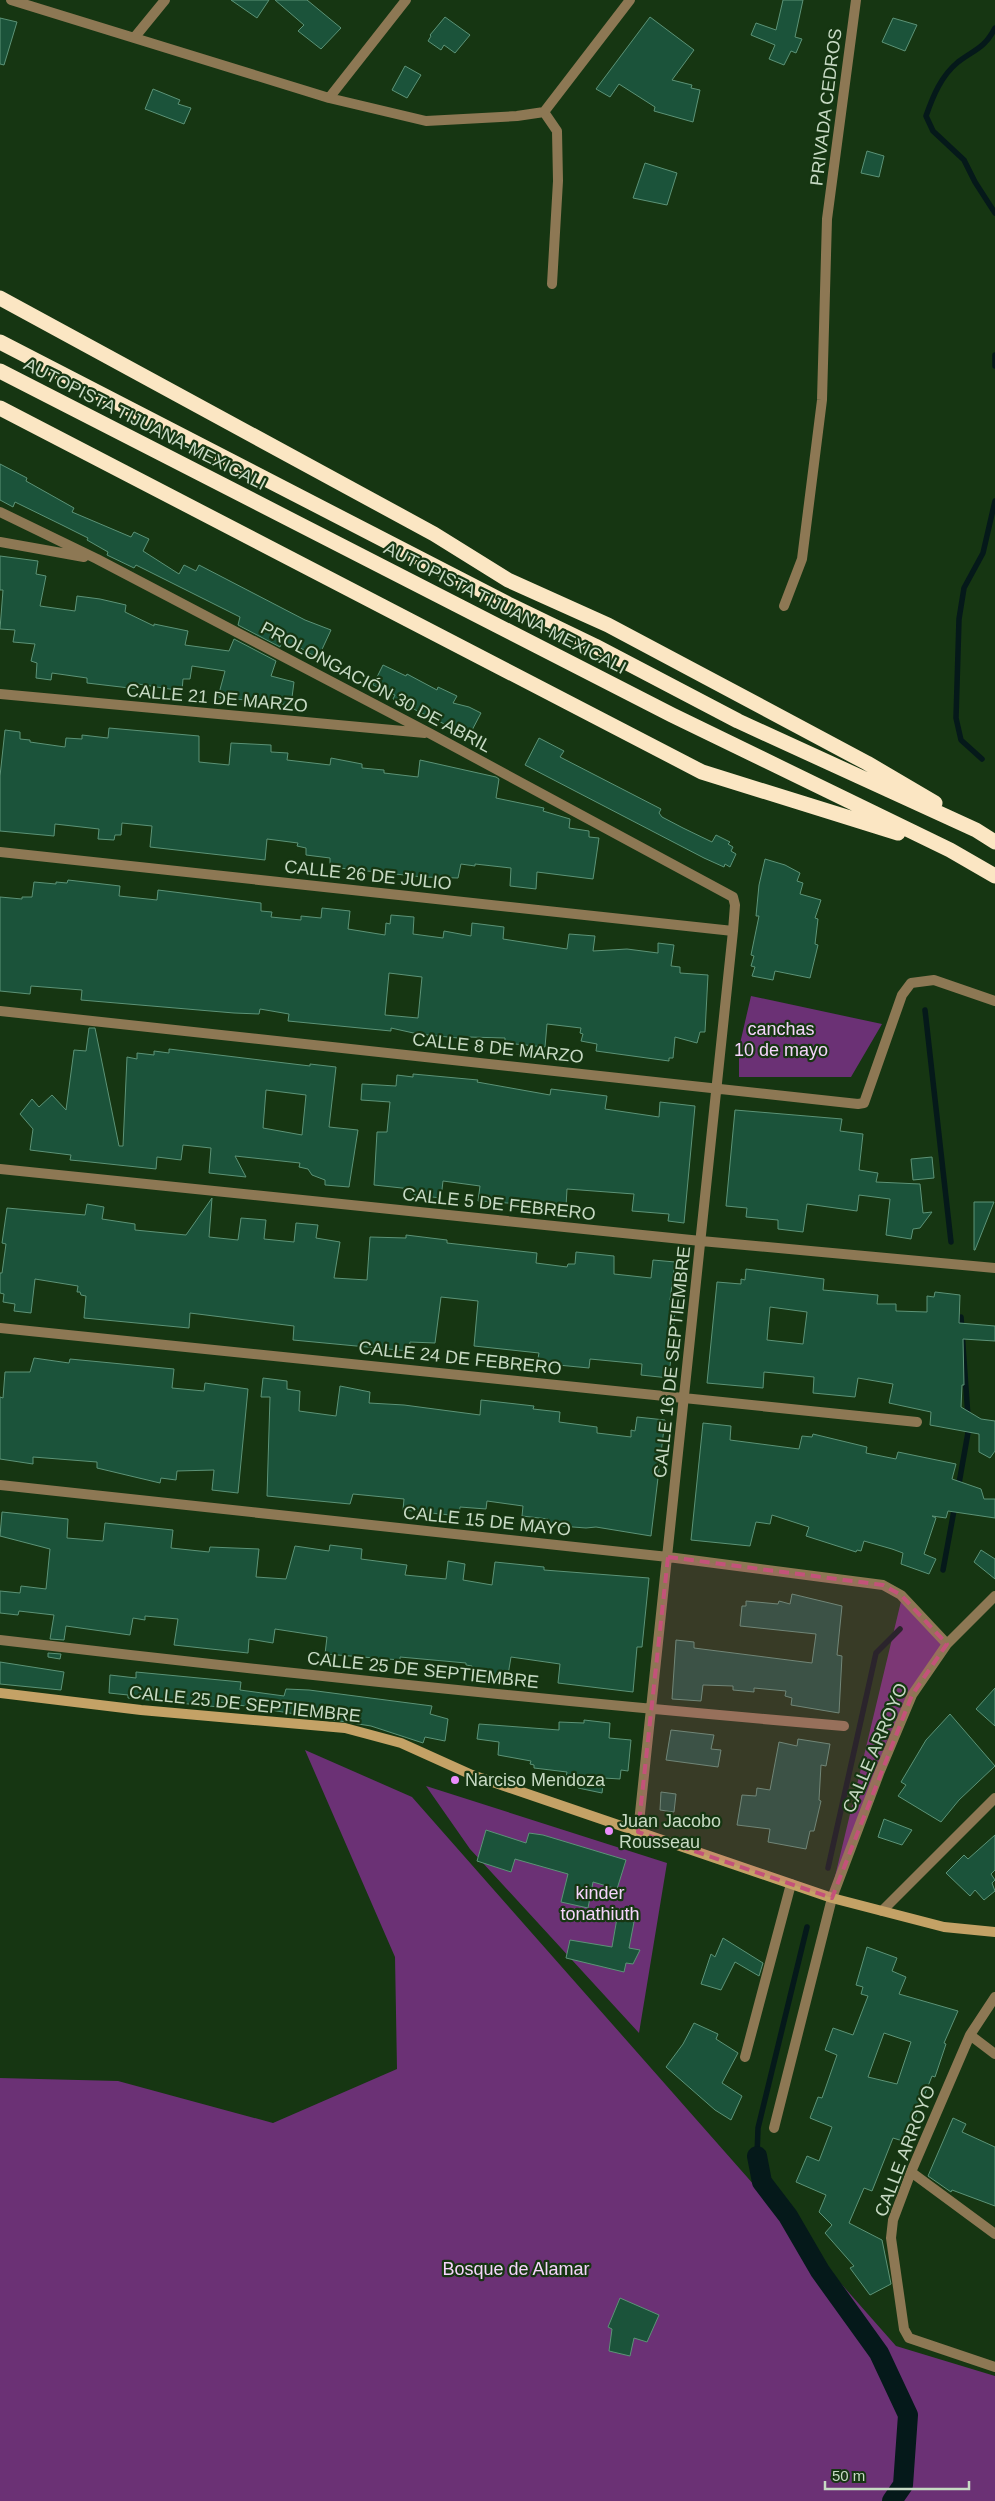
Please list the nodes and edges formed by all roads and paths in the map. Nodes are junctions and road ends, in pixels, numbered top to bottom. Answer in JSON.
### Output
{"nodes":[{"id":1,"x":12,"y":0,"type":"edge"},
{"id":2,"x":165,"y":0,"type":"edge"},
{"id":3,"x":406,"y":0,"type":"edge"},
{"id":4,"x":630,"y":0,"type":"edge"},
{"id":5,"x":856,"y":0,"type":"edge"},
{"id":6,"x":134,"y":38,"type":"junction"},
{"id":7,"x":329,"y":98,"type":"junction"},
{"id":8,"x":544,"y":112,"type":"junction"},
{"id":9,"x":552,"y":284,"type":"dead end"},
{"id":10,"x":0,"y":298,"type":"edge"},
{"id":11,"x":0,"y":342,"type":"edge"},
{"id":12,"x":0,"y":371,"type":"edge"},
{"id":13,"x":1,"y":409,"type":"edge"},
{"id":14,"x":0,"y":512,"type":"edge"},
{"id":15,"x":0,"y":542,"type":"edge"},
{"id":16,"x":97,"y":559,"type":"junction"},
{"id":17,"x":784,"y":606,"type":"dead end"},
{"id":18,"x":0,"y":694,"type":"edge"},
{"id":19,"x":431,"y":734,"type":"junction"},
{"id":20,"x":976,"y":830,"type":"junction"},
{"id":21,"x":995,"y":842,"type":"edge"},
{"id":22,"x":950,"y":850,"type":"junction"},
{"id":23,"x":0,"y":852,"type":"edge"},
{"id":24,"x":995,"y":876,"type":"edge"},
{"id":25,"x":733,"y":896,"type":"joint"},
{"id":26,"x":733,"y":931,"type":"junction"},
{"id":27,"x":995,"y":1001,"type":"edge"},
{"id":28,"x":0,"y":1011,"type":"edge"},
{"id":29,"x":717,"y":1088,"type":"junction"},
{"id":30,"x":0,"y":1169,"type":"edge"},
{"id":31,"x":701,"y":1241,"type":"junction"},
{"id":32,"x":995,"y":1268,"type":"edge"},
{"id":33,"x":0,"y":1328,"type":"edge"},
{"id":34,"x":684,"y":1397,"type":"junction"},
{"id":35,"x":917,"y":1422,"type":"dead end"},
{"id":36,"x":0,"y":1485,"type":"edge"},
{"id":37,"x":668,"y":1557,"type":"junction"},
{"id":38,"x":995,"y":1596,"type":"edge"},
{"id":39,"x":0,"y":1640,"type":"edge"},
{"id":40,"x":947,"y":1644,"type":"junction"},
{"id":41,"x":0,"y":1693,"type":"edge"},
{"id":42,"x":651,"y":1709,"type":"junction"},
{"id":43,"x":844,"y":1726,"type":"dead end"},
{"id":44,"x":995,"y":1798,"type":"edge"},
{"id":45,"x":638,"y":1832,"type":"junction"},
{"id":46,"x":791,"y":1884,"type":"junction"},
{"id":47,"x":832,"y":1898,"type":"junction"},
{"id":48,"x":882,"y":1911,"type":"junction"},
{"id":49,"x":995,"y":1932,"type":"edge"},
{"id":50,"x":995,"y":1997,"type":"edge"},
{"id":51,"x":970,"y":2035,"type":"junction"},
{"id":52,"x":995,"y":2054,"type":"edge"},
{"id":53,"x":745,"y":2057,"type":"dead end"},
{"id":54,"x":774,"y":2128,"type":"dead end"},
{"id":55,"x":911,"y":2172,"type":"junction"},
{"id":56,"x":995,"y":2234,"type":"edge"},
{"id":57,"x":995,"y":2367,"type":"edge"}],
"edges":[{"from":1,"to":6,"type":"street"},
{"from":2,"to":6,"type":"street"},
{"from":3,"to":7,"type":"street"},
{"from":4,"to":8,"type":"street"},
{"from":5,"to":17,"type":"street","name":"PRIVADA CEDROS"},
{"from":6,"to":7,"type":"street"},
{"from":7,"to":8,"type":"street"},
{"from":8,"to":9,"type":"street"},
{"from":10,"to":20,"type":"highway"},
{"from":11,"to":20,"type":"highway","name":"AUTOPISTA TIJUANA-MEXICALI"},
{"from":12,"to":22,"type":"highway","name":"AUTOPISTA TIJUANA-MEXICALI"},
{"from":13,"to":22,"type":"highway"},
{"from":14,"to":16,"type":"street","name":"PROLONGACIÓN 30 DE ABRIL"},
{"from":15,"to":16,"type":"street"},
{"from":16,"to":19,"type":"street","name":"PROLONGACIÓN 30 DE ABRIL"},
{"from":18,"to":19,"type":"street","name":"CALLE 21 DE MARZO"},
{"from":19,"to":25,"type":"street","name":"PROLONGACIÓN 30 DE ABRIL"},
{"from":20,"to":21,"type":"highway","name":"AUTOPISTA TIJUANA-MEXICALI"},
{"from":22,"to":24,"type":"highway","name":"AUTOPISTA TIJUANA-MEXICALI"},
{"from":23,"to":26,"type":"street","name":"CALLE 26 DE JULIO"},
{"from":25,"to":26,"type":"street","name":"CALLE 16 DE SEPTIEMBRE"},
{"from":26,"to":29,"type":"street","name":"CALLE 16 DE SEPTIEMBRE"},
{"from":27,"to":29,"type":"street","name":"CALLE 8 DE MARZO"},
{"from":28,"to":29,"type":"street","name":"CALLE 8 DE MARZO"},
{"from":29,"to":31,"type":"street","name":"CALLE 16 DE SEPTIEMBRE"},
{"from":30,"to":31,"type":"street","name":"CALLE 5 DE FEBRERO"},
{"from":31,"to":32,"type":"street","name":"CALLE 5 DE FEBRERO"},
{"from":31,"to":34,"type":"street","name":"CALLE 16 DE SEPTIEMBRE"},
{"from":33,"to":34,"type":"street","name":"CALLE 24 DE FEBRERO"},
{"from":34,"to":35,"type":"street","name":"CALLE 24 DE FEBRERO"},
{"from":34,"to":37,"type":"street","name":"CALLE 16 DE SEPTIEMBRE"},
{"from":36,"to":37,"type":"street","name":"CALLE 15 DE MAYO"},
{"from":37,"to":40,"type":"street","name":"CALLE 15 DE MAYO"},
{"from":37,"to":42,"type":"street","name":"CALLE 16 DE SEPTIEMBRE"},
{"from":38,"to":40,"type":"street","name":"CALLE ARROYO"},
{"from":39,"to":42,"type":"street","name":"CALLE 25 DE SEPTIEMBRE"},
{"from":40,"to":47,"type":"street","name":"CALLE ARROYO"},
{"from":41,"to":45,"type":"main road","name":"CALLE 25 DE SEPTIEMBRE"},
{"from":42,"to":43,"type":"street","name":"CALLE 25 DE SEPTIEMBRE"},
{"from":42,"to":45,"type":"street","name":"CALLE 16 DE SEPTIEMBRE"},
{"from":44,"to":48,"type":"street"},
{"from":45,"to":46,"type":"main road","name":"CALLE 25 DE SEPTIEMBRE"},
{"from":46,"to":47,"type":"main road","name":"CALLE 25 DE SEPTIEMBRE"},
{"from":46,"to":53,"type":"street"},
{"from":47,"to":48,"type":"main road","name":"CALLE 25 DE SEPTIEMBRE"},
{"from":47,"to":54,"type":"street","name":"CALLE ARROYO"},
{"from":48,"to":49,"type":"main road","name":"CALLE 25 DE SEPTIEMBRE"},
{"from":50,"to":51,"type":"street","name":"CALLE ARROYO"},
{"from":51,"to":52,"type":"street"},
{"from":51,"to":55,"type":"street","name":"CALLE ARROYO"},
{"from":55,"to":56,"type":"street"},
{"from":55,"to":57,"type":"street","name":"CALLE ARROYO"}]}
